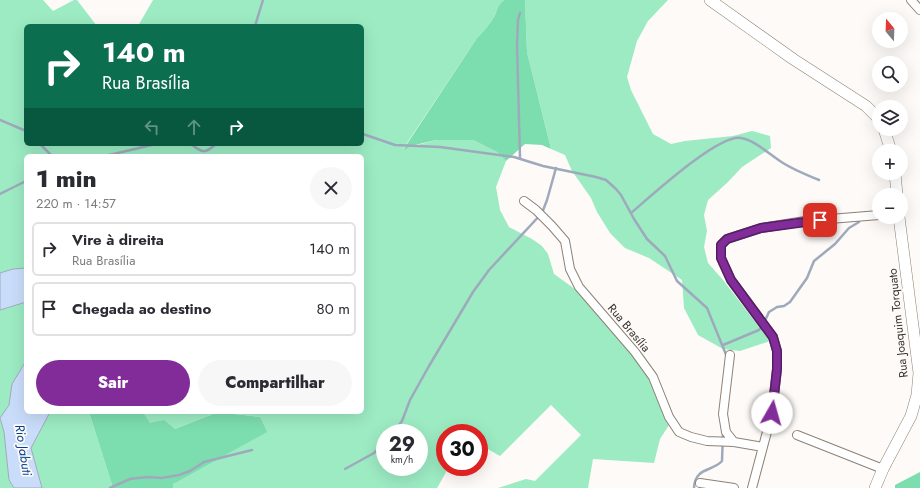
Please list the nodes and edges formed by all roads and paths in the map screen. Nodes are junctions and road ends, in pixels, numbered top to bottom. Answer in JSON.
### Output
{"nodes":[{"id":1,"x":710,"y":0,"type":"edge"},
{"id":2,"x":911,"y":0,"type":"edge"},
{"id":3,"x":920,"y":10,"type":"edge"},
{"id":4,"x":872,"y":112,"type":"edge"},
{"id":5,"x":524,"y":201,"type":"dead end"},
{"id":6,"x":872,"y":216,"type":"edge"},
{"id":7,"x":900,"y":224,"type":"edge"},
{"id":8,"x":730,"y":355,"type":"dead end"},
{"id":9,"x":797,"y":435,"type":"dead end"},
{"id":10,"x":734,"y":442,"type":"junction"},
{"id":11,"x":763,"y":447,"type":"junction"},
{"id":12,"x":883,"y":469,"type":"junction"},
{"id":13,"x":700,"y":484,"type":"dead end"},
{"id":14,"x":734,"y":488,"type":"edge"},
{"id":15,"x":752,"y":488,"type":"edge"},
{"id":16,"x":875,"y":488,"type":"edge"}],
"edges":[{"from":1,"to":4,"type":"street"},
{"from":2,"to":3,"type":"street"},
{"from":5,"to":10,"type":"street","name":"Rua Brasília"},
{"from":6,"to":11,"type":"street"},
{"from":7,"to":12,"type":"street","name":"Rua Joaquim Torquato"},
{"from":8,"to":10,"type":"street"},
{"from":9,"to":12,"type":"street"},
{"from":10,"to":11,"type":"street","name":"Rua Brasília"},
{"from":11,"to":15,"type":"street"},
{"from":12,"to":16,"type":"street","name":"Rua Joaquim Torquato"},
{"from":13,"to":14,"type":"street"}]}
